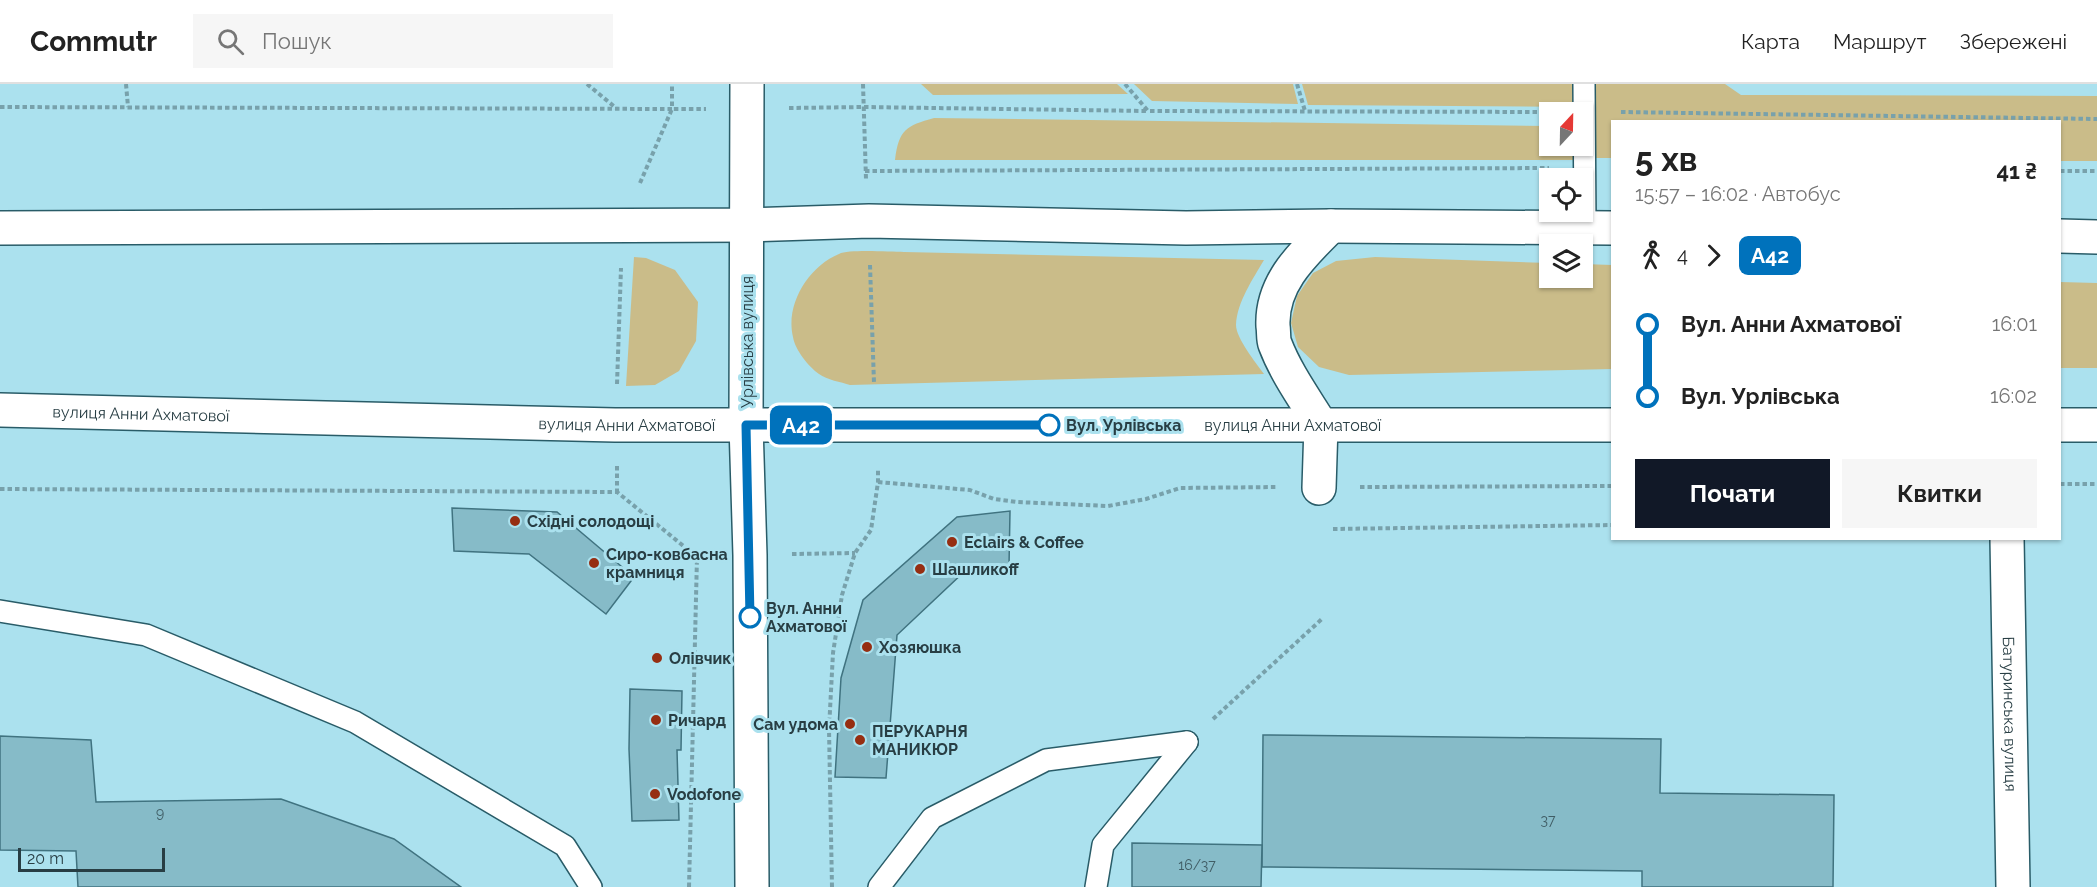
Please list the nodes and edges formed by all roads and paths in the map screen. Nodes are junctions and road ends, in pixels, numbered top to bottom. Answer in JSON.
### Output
{"nodes":[{"id":1,"x":126,"y":84,"type":"edge"},
{"id":2,"x":587,"y":84,"type":"edge"},
{"id":3,"x":672,"y":84,"type":"edge"},
{"id":4,"x":747,"y":84,"type":"edge"},
{"id":5,"x":863,"y":84,"type":"edge"},
{"id":6,"x":1298,"y":84,"type":"edge"},
{"id":7,"x":1584,"y":84,"type":"edge"},
{"id":8,"x":0,"y":107,"type":"edge"},
{"id":9,"x":128,"y":107,"type":"junction"},
{"id":10,"x":863,"y":107,"type":"junction"},
{"id":11,"x":616,"y":108,"type":"junction"},
{"id":12,"x":1148,"y":111,"type":"dead end"},
{"id":13,"x":1305,"y":111,"type":"dead end"},
{"id":14,"x":1539,"y":168,"type":"edge"},
{"id":15,"x":1584,"y":168,"type":"edge"},
{"id":16,"x":866,"y":171,"type":"junction"},
{"id":17,"x":2061,"y":171,"type":"edge"},
{"id":18,"x":2097,"y":171,"type":"edge"},
{"id":19,"x":1593,"y":204,"type":"edge"},
{"id":20,"x":869,"y":221,"type":"junction"},
{"id":21,"x":748,"y":225,"type":"junction"},
{"id":22,"x":1331,"y":226,"type":"junction"},
{"id":23,"x":0,"y":228,"type":"edge"},
{"id":24,"x":1599,"y":228,"type":"edge"},
{"id":25,"x":2061,"y":236,"type":"edge"},
{"id":26,"x":2097,"y":237,"type":"edge"},
{"id":27,"x":0,"y":410,"type":"edge"},
{"id":28,"x":746,"y":425,"type":"junction"},
{"id":29,"x":876,"y":425,"type":"junction"},
{"id":30,"x":1321,"y":425,"type":"junction"},
{"id":31,"x":1611,"y":425,"type":"edge"},
{"id":32,"x":2061,"y":425,"type":"edge"},
{"id":33,"x":2097,"y":425,"type":"edge"},
{"id":34,"x":878,"y":482,"type":"junction"},
{"id":35,"x":2061,"y":484,"type":"edge"},
{"id":36,"x":2097,"y":484,"type":"edge"},
{"id":37,"x":1611,"y":486,"type":"edge"},
{"id":38,"x":1319,"y":488,"type":"junction"},
{"id":39,"x":0,"y":489,"type":"edge"},
{"id":40,"x":1611,"y":525,"type":"edge"},
{"id":41,"x":1332,"y":529,"type":"dead end"},
{"id":42,"x":2007,"y":540,"type":"edge"},
{"id":43,"x":0,"y":611,"type":"edge"},
{"id":44,"x":1323,"y":618,"type":"dead end"},
{"id":45,"x":1187,"y":742,"type":"junction"},
{"id":46,"x":591,"y":887,"type":"edge"},
{"id":47,"x":689,"y":887,"type":"edge"},
{"id":48,"x":752,"y":887,"type":"edge"},
{"id":49,"x":832,"y":887,"type":"edge"},
{"id":50,"x":879,"y":887,"type":"edge"},
{"id":51,"x":1096,"y":887,"type":"edge"},
{"id":52,"x":2013,"y":887,"type":"edge"}],
"edges":[{"from":1,"to":9,"type":"path"},
{"from":2,"to":11,"type":"path"},
{"from":3,"to":11,"type":"path"},
{"from":4,"to":21,"type":"main road","name":"Урлівська вулиця"},
{"from":5,"to":10,"type":"path"},
{"from":6,"to":13,"type":"path"},
{"from":7,"to":15,"type":"lane"},
{"from":8,"to":9,"type":"path"},
{"from":9,"to":11,"type":"path"},
{"from":10,"to":12,"type":"path"},
{"from":10,"to":16,"type":"path"},
{"from":14,"to":16,"type":"path"},
{"from":16,"to":20,"type":"path"},
{"from":17,"to":18,"type":"path"},
{"from":19,"to":24,"type":"lane"},
{"from":20,"to":21,"type":"main road"},
{"from":20,"to":22,"type":"main road"},
{"from":20,"to":29,"type":"path"},
{"from":21,"to":23,"type":"main road"},
{"from":21,"to":28,"type":"main road","name":"Урлівська вулиця"},
{"from":22,"to":24,"type":"main road"},
{"from":22,"to":30,"type":"main road"},
{"from":25,"to":26,"type":"main road"},
{"from":27,"to":28,"type":"main road","name":"вулиця Анни Ахматової"},
{"from":28,"to":29,"type":"main road","name":"вулиця Анни Ахматової"},
{"from":28,"to":48,"type":"main road","name":"Урлівська вулиця"},
{"from":29,"to":30,"type":"main road","name":"вулиця Анни Ахматової"},
{"from":29,"to":34,"type":"path"},
{"from":30,"to":31,"type":"main road","name":"вулиця Анни Ахматової"},
{"from":30,"to":38,"type":"main road"},
{"from":32,"to":33,"type":"main road"},
{"from":34,"to":38,"type":"path"},
{"from":34,"to":49,"type":"path"},
{"from":35,"to":36,"type":"path"},
{"from":37,"to":38,"type":"path"},
{"from":39,"to":47,"type":"path"},
{"from":40,"to":41,"type":"path"},
{"from":42,"to":52,"type":"main road","name":"Батуринська вулиця"},
{"from":43,"to":46,"type":"lane"},
{"from":44,"to":45,"type":"path"},
{"from":45,"to":50,"type":"lane"},
{"from":45,"to":51,"type":"lane"}]}
